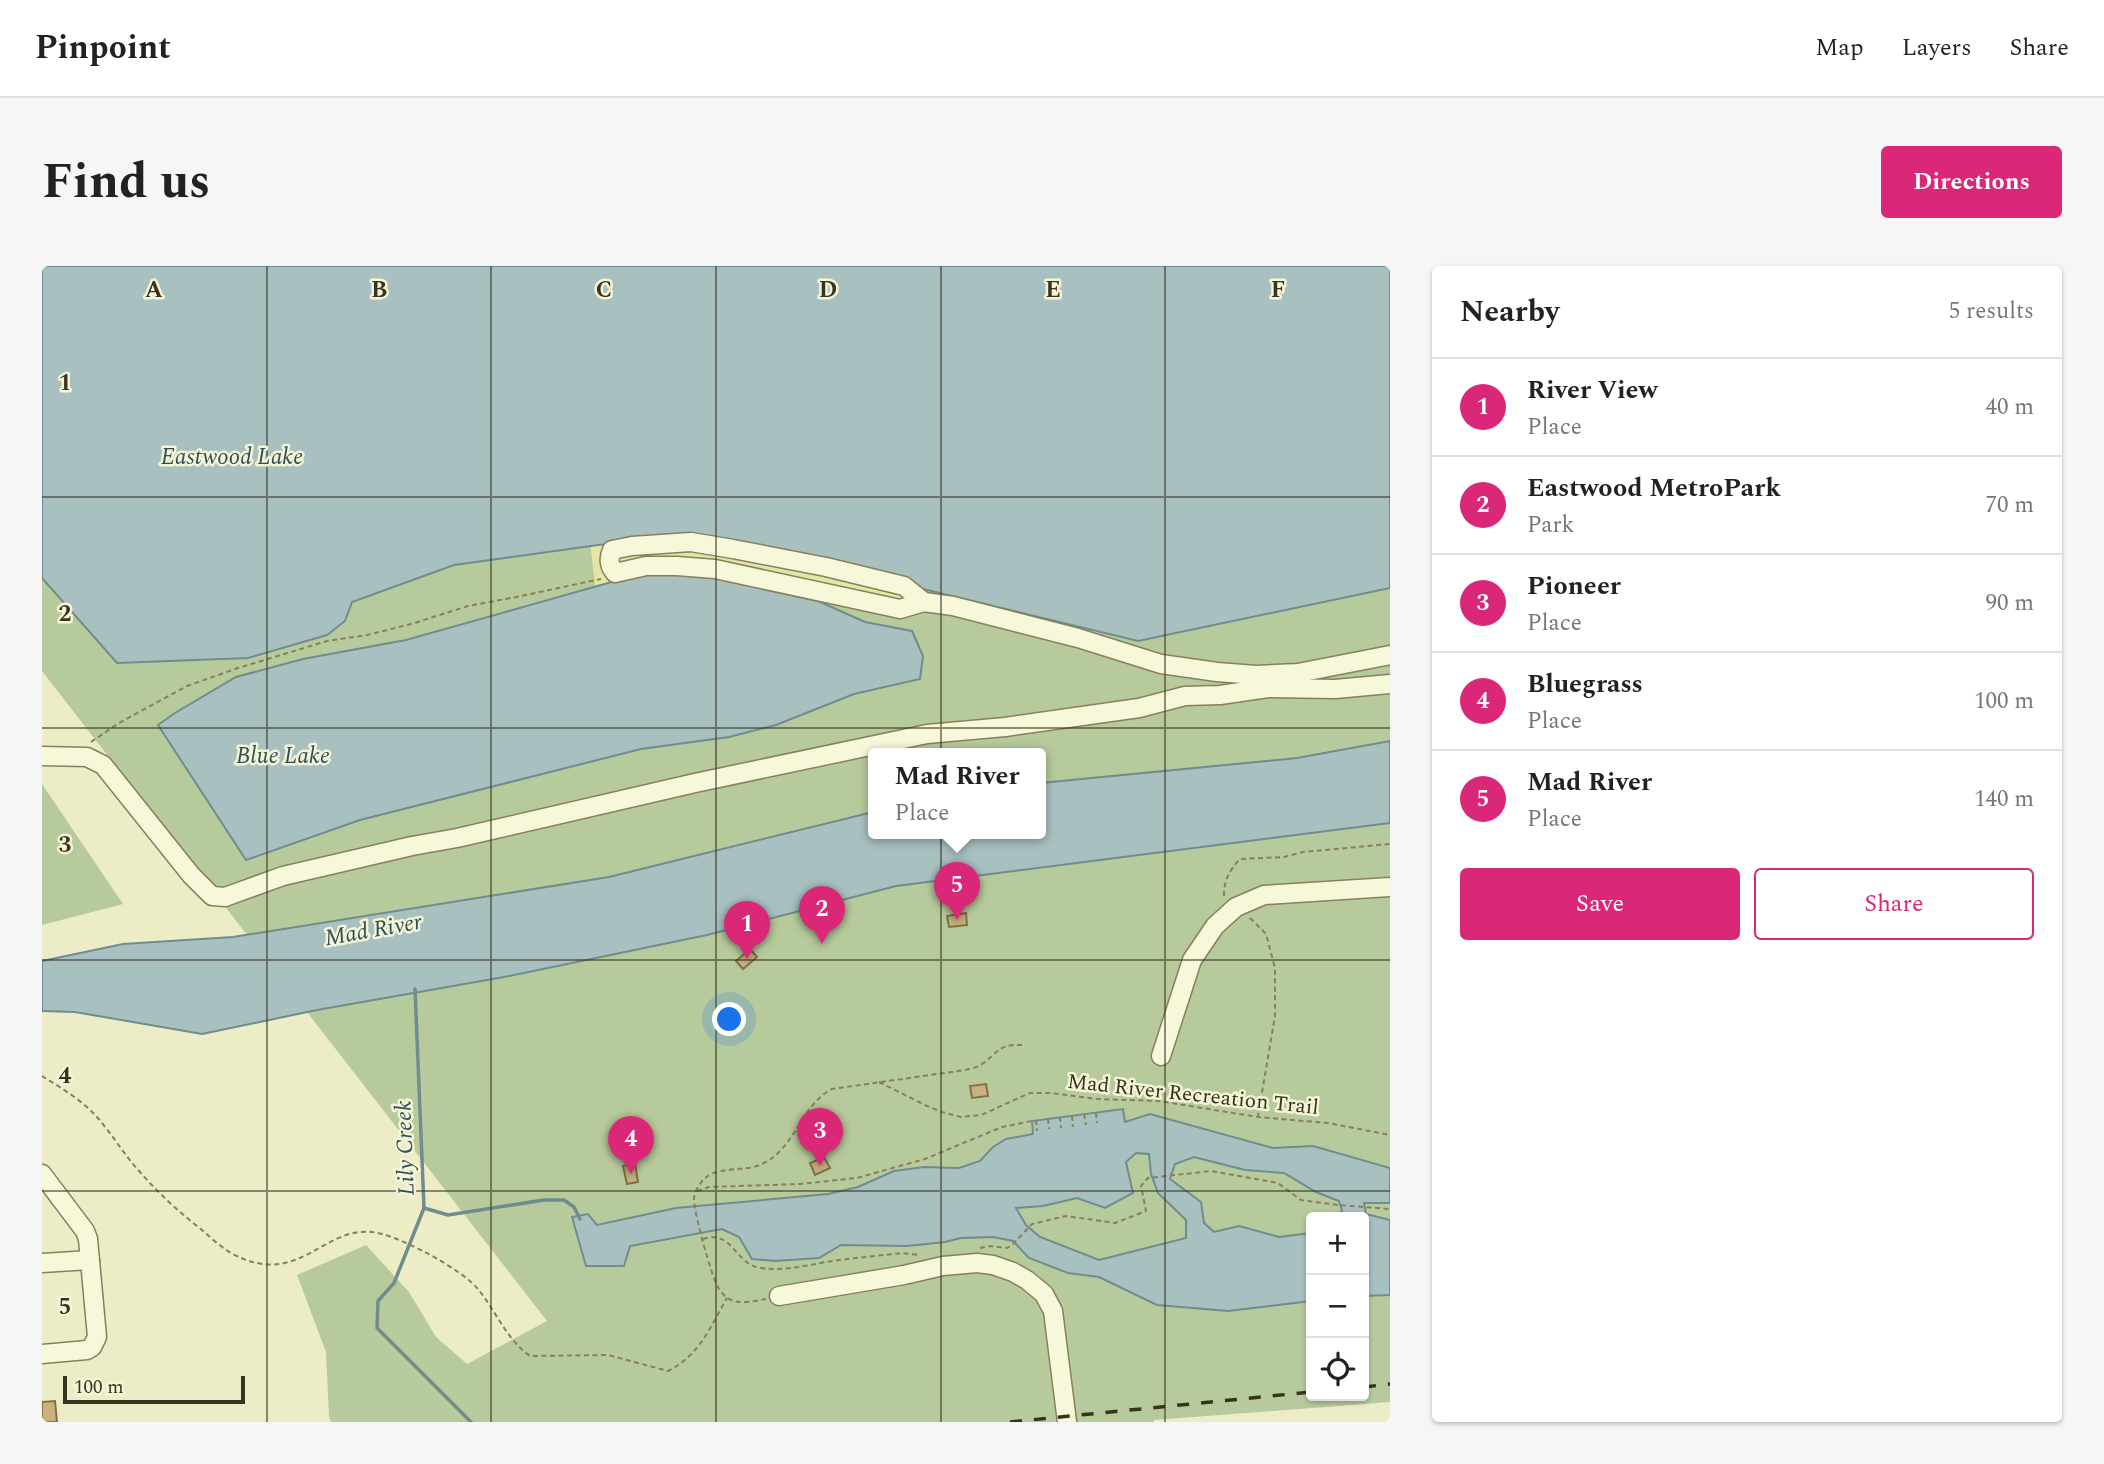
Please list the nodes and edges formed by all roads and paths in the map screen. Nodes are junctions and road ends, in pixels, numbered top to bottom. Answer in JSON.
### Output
{"nodes":[{"id":1,"x":615,"y":573,"type":"junction"},
{"id":2,"x":924,"y":602,"type":"junction"},
{"id":3,"x":1390,"y":655,"type":"edge"},
{"id":4,"x":1188,"y":668,"type":"junction"},
{"id":5,"x":1274,"y":682,"type":"junction"},
{"id":6,"x":1390,"y":684,"type":"edge"},
{"id":7,"x":1180,"y":697,"type":"junction"},
{"id":8,"x":88,"y":744,"type":"dead end"},
{"id":9,"x":42,"y":756,"type":"edge"},
{"id":10,"x":1390,"y":844,"type":"edge"},
{"id":11,"x":1390,"y":887,"type":"edge"},
{"id":12,"x":1236,"y":907,"type":"junction"},
{"id":13,"x":1022,"y":1045,"type":"dead end"},
{"id":14,"x":1161,"y":1056,"type":"dead end"},
{"id":15,"x":42,"y":1076,"type":"edge"},
{"id":16,"x":878,"y":1081,"type":"junction"},
{"id":17,"x":1096,"y":1113,"type":"dead end"},
{"id":18,"x":1084,"y":1114,"type":"dead end"},
{"id":19,"x":1072,"y":1116,"type":"dead end"},
{"id":20,"x":1060,"y":1117,"type":"dead end"},
{"id":21,"x":1258,"y":1117,"type":"junction"},
{"id":22,"x":1048,"y":1119,"type":"dead end"},
{"id":23,"x":1097,"y":1123,"type":"dead end"},
{"id":24,"x":1086,"y":1125,"type":"dead end"},
{"id":25,"x":1073,"y":1126,"type":"dead end"},
{"id":26,"x":1061,"y":1128,"type":"dead end"},
{"id":27,"x":1049,"y":1129,"type":"dead end"},
{"id":28,"x":1037,"y":1131,"type":"dead end"},
{"id":29,"x":1390,"y":1135,"type":"edge"},
{"id":30,"x":42,"y":1174,"type":"edge"},
{"id":31,"x":696,"y":1191,"type":"junction"},
{"id":32,"x":1390,"y":1209,"type":"edge"},
{"id":33,"x":702,"y":1237,"type":"junction"},
{"id":34,"x":975,"y":1249,"type":"dead end"},
{"id":35,"x":924,"y":1256,"type":"dead end"},
{"id":36,"x":90,"y":1260,"type":"junction"},
{"id":37,"x":42,"y":1263,"type":"edge"},
{"id":38,"x":779,"y":1296,"type":"joint"},
{"id":39,"x":727,"y":1298,"type":"junction"},
{"id":40,"x":42,"y":1354,"type":"edge"},
{"id":41,"x":1067,"y":1422,"type":"edge"}],
"edges":[{"from":1,"to":2,"type":"street"},
{"from":1,"to":2,"type":"street"},
{"from":1,"to":8,"type":"path"},
{"from":2,"to":4,"type":"street"},
{"from":3,"to":5,"type":"street"},
{"from":4,"to":5,"type":"street"},
{"from":4,"to":7,"type":"street"},
{"from":5,"to":6,"type":"street"},
{"from":5,"to":7,"type":"street"},
{"from":7,"to":9,"type":"street"},
{"from":10,"to":12,"type":"path"},
{"from":11,"to":12,"type":"street"},
{"from":12,"to":14,"type":"street"},
{"from":12,"to":21,"type":"path"},
{"from":13,"to":16,"type":"path"},
{"from":15,"to":39,"type":"path"},
{"from":16,"to":21,"type":"path","name":"Mad River Recreation Trail"},
{"from":16,"to":31,"type":"path"},
{"from":17,"to":23,"type":"path"},
{"from":18,"to":24,"type":"path"},
{"from":19,"to":25,"type":"path"},
{"from":20,"to":26,"type":"path"},
{"from":21,"to":29,"type":"path","name":"Mad River Recreation Trail"},
{"from":22,"to":27,"type":"path"},
{"from":28,"to":31,"type":"path"},
{"from":30,"to":36,"type":"street"},
{"from":31,"to":33,"type":"path"},
{"from":32,"to":34,"type":"path"},
{"from":33,"to":35,"type":"path"},
{"from":33,"to":39,"type":"path"},
{"from":36,"to":37,"type":"street"},
{"from":36,"to":40,"type":"street"},
{"from":38,"to":39,"type":"path"},
{"from":38,"to":41,"type":"street"}]}
